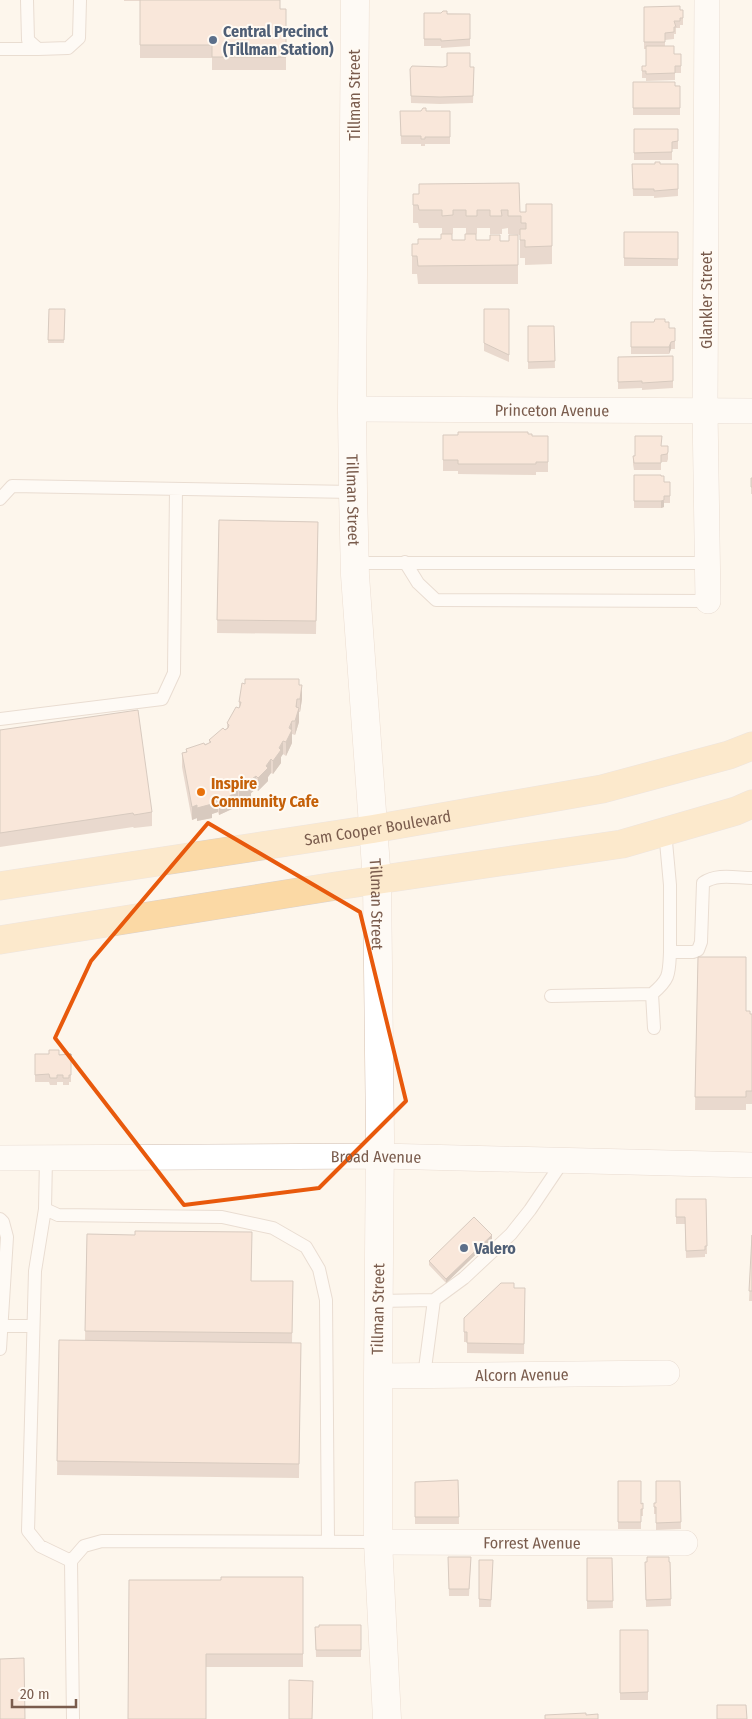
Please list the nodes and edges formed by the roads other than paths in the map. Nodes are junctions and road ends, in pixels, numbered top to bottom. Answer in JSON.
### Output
{"nodes":[{"id":1,"x":27,"y":0,"type":"edge"},
{"id":2,"x":80,"y":0,"type":"edge"},
{"id":3,"x":355,"y":0,"type":"edge"},
{"id":4,"x":708,"y":0,"type":"edge"},
{"id":5,"x":0,"y":49,"type":"edge"},
{"id":6,"x":38,"y":49,"type":"junction"},
{"id":7,"x":352,"y":409,"type":"junction"},
{"id":8,"x":705,"y":410,"type":"junction"},
{"id":9,"x":752,"y":410,"type":"edge"},
{"id":10,"x":176,"y":489,"type":"junction"},
{"id":11,"x":353,"y":492,"type":"junction"},
{"id":12,"x":0,"y":499,"type":"edge"},
{"id":13,"x":405,"y":562,"type":"junction"},
{"id":14,"x":355,"y":563,"type":"junction"},
{"id":15,"x":707,"y":563,"type":"junction"},
{"id":16,"x":708,"y":601,"type":"joint"},
{"id":17,"x":0,"y":719,"type":"edge"},
{"id":18,"x":752,"y":746,"type":"edge"},
{"id":19,"x":752,"y":804,"type":"edge"},
{"id":20,"x":373,"y":829,"type":"junction"},
{"id":21,"x":665,"y":831,"type":"junction"},
{"id":22,"x":752,"y":878,"type":"edge"},
{"id":23,"x":377,"y":881,"type":"junction"},
{"id":24,"x":0,"y":886,"type":"edge"},
{"id":25,"x":0,"y":940,"type":"edge"},
{"id":26,"x":670,"y":952,"type":"junction"},
{"id":27,"x":652,"y":994,"type":"junction"},
{"id":28,"x":551,"y":996,"type":"dead end"},
{"id":29,"x":654,"y":1028,"type":"dead end"},
{"id":30,"x":380,"y":1156,"type":"junction"},
{"id":31,"x":0,"y":1158,"type":"edge"},
{"id":32,"x":46,"y":1158,"type":"junction"},
{"id":33,"x":563,"y":1161,"type":"junction"},
{"id":34,"x":752,"y":1166,"type":"edge"},
{"id":35,"x":45,"y":1209,"type":"junction"},
{"id":36,"x":0,"y":1219,"type":"edge"},
{"id":37,"x":434,"y":1300,"type":"junction"},
{"id":38,"x":378,"y":1301,"type":"junction"},
{"id":39,"x":2,"y":1326,"type":"junction"},
{"id":40,"x":34,"y":1326,"type":"junction"},
{"id":41,"x":0,"y":1349,"type":"edge"},
{"id":42,"x":667,"y":1373,"type":"dead end"},
{"id":43,"x":378,"y":1376,"type":"junction"},
{"id":44,"x":424,"y":1376,"type":"junction"},
{"id":45,"x":328,"y":1542,"type":"junction"},
{"id":46,"x":378,"y":1542,"type":"junction"},
{"id":47,"x":685,"y":1543,"type":"dead end"},
{"id":48,"x":71,"y":1561,"type":"junction"},
{"id":49,"x":73,"y":1719,"type":"edge"},
{"id":50,"x":387,"y":1719,"type":"edge"}],
"edges":[{"from":1,"to":6,"type":"lane"},
{"from":2,"to":6,"type":"lane"},
{"from":3,"to":7,"type":"main road","name":"Tillman Street"},
{"from":4,"to":8,"type":"street","name":"Glankler Street"},
{"from":5,"to":6,"type":"lane"},
{"from":7,"to":8,"type":"street","name":"Princeton Avenue"},
{"from":7,"to":11,"type":"main road","name":"Tillman Street"},
{"from":8,"to":9,"type":"street","name":"Princeton Avenue"},
{"from":8,"to":15,"type":"street","name":"Glankler Street"},
{"from":10,"to":11,"type":"lane"},
{"from":10,"to":12,"type":"lane"},
{"from":10,"to":17,"type":"lane"},
{"from":11,"to":14,"type":"main road","name":"Tillman Street"},
{"from":13,"to":14,"type":"lane"},
{"from":13,"to":15,"type":"lane"},
{"from":13,"to":16,"type":"lane"},
{"from":14,"to":20,"type":"main road","name":"Tillman Street"},
{"from":15,"to":16,"type":"street","name":"Glankler Street"},
{"from":18,"to":20,"type":"main road","name":"Sam Cooper Boulevard"},
{"from":19,"to":21,"type":"main road"},
{"from":20,"to":23,"type":"main road","name":"Tillman Street"},
{"from":20,"to":24,"type":"main road","name":"Sam Cooper Boulevard"},
{"from":21,"to":23,"type":"main road"},
{"from":21,"to":26,"type":"lane"},
{"from":22,"to":26,"type":"lane"},
{"from":23,"to":25,"type":"main road"},
{"from":23,"to":30,"type":"main road","name":"Tillman Street"},
{"from":26,"to":27,"type":"lane"},
{"from":27,"to":28,"type":"lane"},
{"from":27,"to":29,"type":"lane"},
{"from":30,"to":32,"type":"street","name":"Broad Avenue"},
{"from":30,"to":33,"type":"street","name":"Broad Avenue"},
{"from":30,"to":38,"type":"main road","name":"Tillman Street"},
{"from":31,"to":32,"type":"street","name":"Broad Avenue"},
{"from":32,"to":35,"type":"lane"},
{"from":33,"to":34,"type":"street","name":"Broad Avenue"},
{"from":33,"to":37,"type":"lane"},
{"from":35,"to":40,"type":"lane"},
{"from":35,"to":45,"type":"lane"},
{"from":36,"to":39,"type":"lane"},
{"from":37,"to":38,"type":"lane"},
{"from":37,"to":44,"type":"lane"},
{"from":38,"to":43,"type":"main road","name":"Tillman Street"},
{"from":39,"to":40,"type":"lane"},
{"from":39,"to":41,"type":"lane"},
{"from":40,"to":48,"type":"lane"},
{"from":42,"to":44,"type":"street","name":"Alcorn Avenue"},
{"from":43,"to":44,"type":"street","name":"Alcorn Avenue"},
{"from":43,"to":46,"type":"main road","name":"Tillman Street"},
{"from":45,"to":46,"type":"lane"},
{"from":45,"to":48,"type":"lane"},
{"from":46,"to":47,"type":"street","name":"Forrest Avenue"},
{"from":46,"to":50,"type":"main road","name":"Tillman Street"},
{"from":48,"to":49,"type":"lane"}]}
